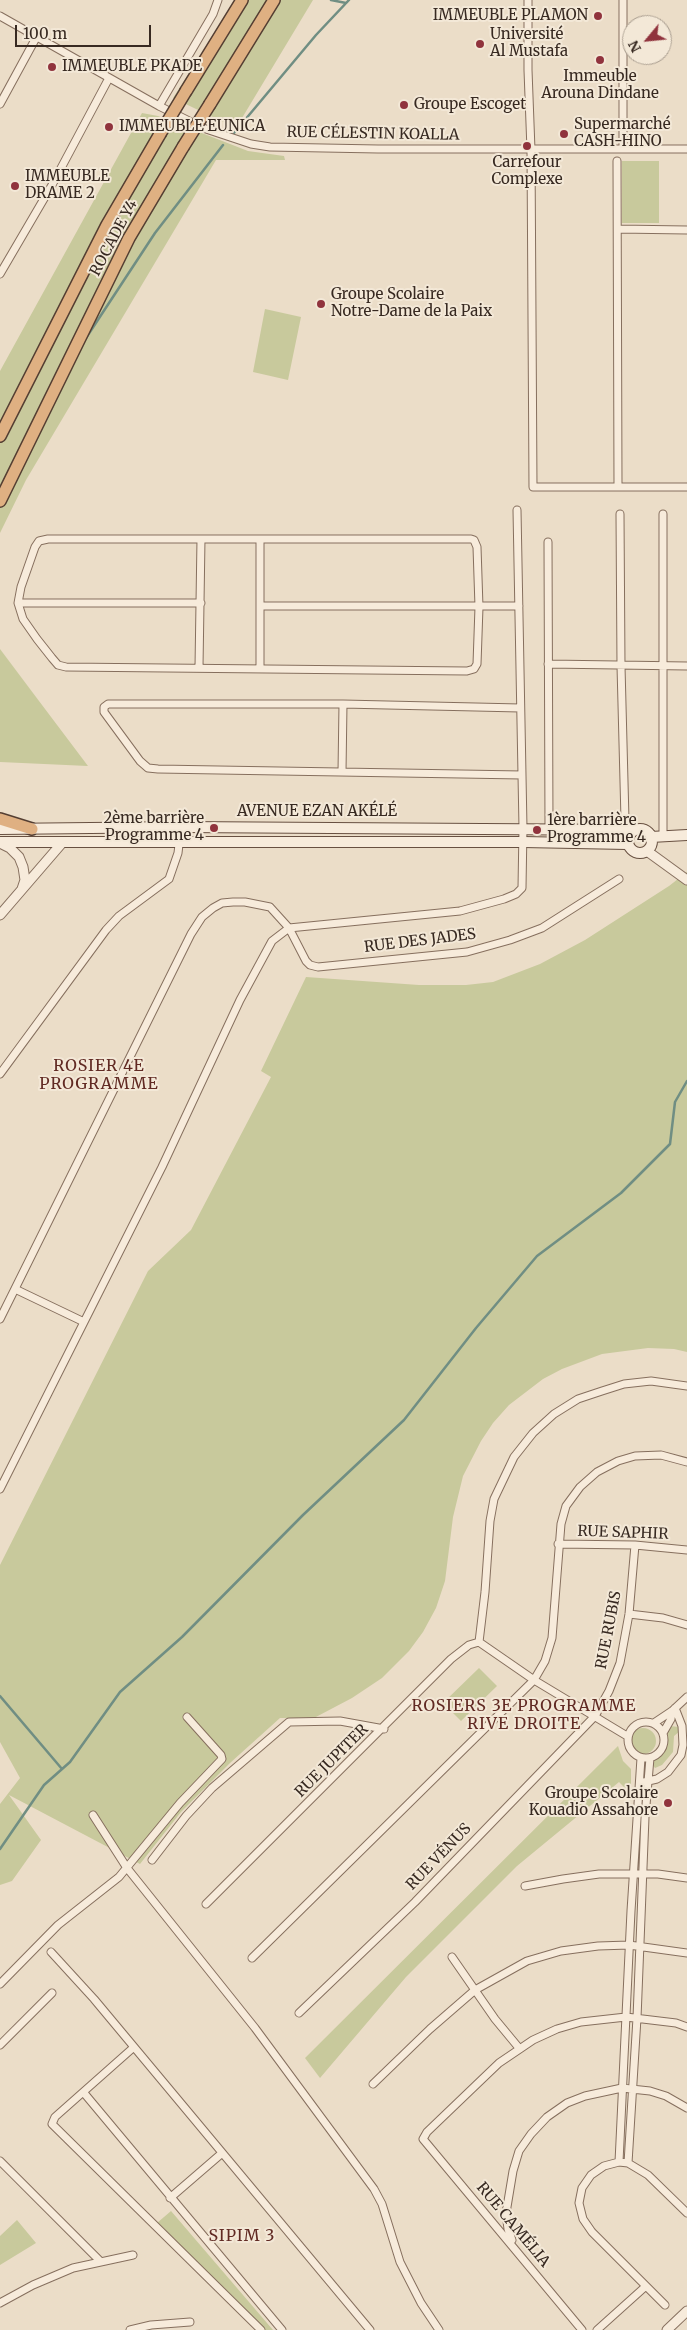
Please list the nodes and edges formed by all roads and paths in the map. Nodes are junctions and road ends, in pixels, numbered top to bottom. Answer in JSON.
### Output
{"nodes":[{"id":1,"x":218,"y":0,"type":"edge"},
{"id":2,"x":242,"y":0,"type":"edge"},
{"id":3,"x":274,"y":0,"type":"edge"},
{"id":4,"x":528,"y":0,"type":"edge"},
{"id":5,"x":623,"y":0,"type":"edge"},
{"id":6,"x":0,"y":16,"type":"edge"},
{"id":7,"x":38,"y":36,"type":"junction"},
{"id":8,"x":109,"y":78,"type":"junction"},
{"id":9,"x":2,"y":93,"type":"edge"},
{"id":10,"x":0,"y":104,"type":"edge"},
{"id":11,"x":159,"y":106,"type":"junction"},
{"id":12,"x":623,"y":149,"type":"junction"},
{"id":13,"x":687,"y":149,"type":"edge"},
{"id":14,"x":531,"y":150,"type":"junction"},
{"id":15,"x":617,"y":161,"type":"dead end"},
{"id":16,"x":618,"y":229,"type":"junction"},
{"id":17,"x":687,"y":230,"type":"edge"},
{"id":18,"x":0,"y":274,"type":"edge"},
{"id":19,"x":0,"y":436,"type":"edge"},
{"id":20,"x":618,"y":486,"type":"junction"},
{"id":21,"x":687,"y":487,"type":"edge"},
{"id":22,"x":0,"y":501,"type":"edge"},
{"id":23,"x":517,"y":510,"type":"dead end"},
{"id":24,"x":620,"y":514,"type":"dead end"},
{"id":25,"x":663,"y":514,"type":"dead end"},
{"id":26,"x":201,"y":539,"type":"junction"},
{"id":27,"x":260,"y":540,"type":"junction"},
{"id":28,"x":548,"y":542,"type":"dead end"},
{"id":29,"x":18,"y":603,"type":"junction"},
{"id":30,"x":201,"y":603,"type":"junction"},
{"id":31,"x":260,"y":606,"type":"junction"},
{"id":32,"x":519,"y":606,"type":"junction"},
{"id":33,"x":479,"y":607,"type":"junction"},
{"id":34,"x":548,"y":664,"type":"junction"},
{"id":35,"x":620,"y":666,"type":"junction"},
{"id":36,"x":664,"y":666,"type":"junction"},
{"id":37,"x":687,"y":666,"type":"edge"},
{"id":38,"x":199,"y":667,"type":"junction"},
{"id":39,"x":260,"y":668,"type":"junction"},
{"id":40,"x":342,"y":704,"type":"junction"},
{"id":41,"x":520,"y":708,"type":"junction"},
{"id":42,"x":342,"y":772,"type":"junction"},
{"id":43,"x":522,"y":775,"type":"junction"},
{"id":44,"x":0,"y":818,"type":"edge"},
{"id":45,"x":181,"y":827,"type":"junction"},
{"id":46,"x":523,"y":828,"type":"junction"},
{"id":47,"x":0,"y":829,"type":"edge"},
{"id":48,"x":32,"y":829,"type":"junction"},
{"id":49,"x":549,"y":829,"type":"junction"},
{"id":50,"x":633,"y":830,"type":"junction"},
{"id":51,"x":687,"y":835,"type":"edge"},
{"id":52,"x":663,"y":836,"type":"junction"},
{"id":53,"x":652,"y":837,"type":"junction"},
{"id":54,"x":180,"y":842,"type":"junction"},
{"id":55,"x":523,"y":842,"type":"junction"},
{"id":56,"x":0,"y":843,"type":"edge"},
{"id":57,"x":62,"y":843,"type":"junction"},
{"id":58,"x":627,"y":844,"type":"junction"},
{"id":59,"x":647,"y":851,"type":"junction"},
{"id":60,"x":619,"y":879,"type":"dead end"},
{"id":61,"x":687,"y":880,"type":"edge"},
{"id":62,"x":22,"y":889,"type":"junction"},
{"id":63,"x":0,"y":915,"type":"edge"},
{"id":64,"x":290,"y":928,"type":"junction"},
{"id":65,"x":0,"y":1074,"type":"edge"},
{"id":66,"x":15,"y":1289,"type":"junction"},
{"id":67,"x":0,"y":1319,"type":"edge"},
{"id":68,"x":84,"y":1322,"type":"junction"},
{"id":69,"x":687,"y":1386,"type":"edge"},
{"id":70,"x":687,"y":1462,"type":"edge"},
{"id":71,"x":0,"y":1488,"type":"edge"},
{"id":72,"x":558,"y":1544,"type":"junction"},
{"id":73,"x":635,"y":1545,"type":"junction"},
{"id":74,"x":687,"y":1550,"type":"edge"},
{"id":75,"x":629,"y":1614,"type":"junction"},
{"id":76,"x":687,"y":1625,"type":"edge"},
{"id":77,"x":479,"y":1642,"type":"junction"},
{"id":78,"x":534,"y":1680,"type":"junction"},
{"id":79,"x":687,"y":1697,"type":"edge"},
{"id":80,"x":673,"y":1710,"type":"junction"},
{"id":81,"x":595,"y":1716,"type":"junction"},
{"id":82,"x":187,"y":1717,"type":"dead end"},
{"id":83,"x":654,"y":1723,"type":"junction"},
{"id":84,"x":384,"y":1729,"type":"junction"},
{"id":85,"x":663,"y":1734,"type":"junction"},
{"id":86,"x":627,"y":1736,"type":"junction"},
{"id":87,"x":685,"y":1745,"type":"edge"},
{"id":88,"x":641,"y":1758,"type":"junction"},
{"id":89,"x":650,"y":1758,"type":"junction"},
{"id":90,"x":639,"y":1782,"type":"junction"},
{"id":91,"x":648,"y":1782,"type":"junction"},
{"id":92,"x":93,"y":1815,"type":"dead end"},
{"id":93,"x":152,"y":1860,"type":"dead end"},
{"id":94,"x":127,"y":1868,"type":"junction"},
{"id":95,"x":633,"y":1874,"type":"junction"},
{"id":96,"x":642,"y":1875,"type":"junction"},
{"id":97,"x":687,"y":1878,"type":"edge"},
{"id":98,"x":525,"y":1886,"type":"dead end"},
{"id":99,"x":206,"y":1904,"type":"dead end"},
{"id":100,"x":629,"y":1946,"type":"junction"},
{"id":101,"x":640,"y":1947,"type":"junction"},
{"id":102,"x":51,"y":1952,"type":"dead end"},
{"id":103,"x":687,"y":1953,"type":"edge"},
{"id":104,"x":252,"y":1958,"type":"dead end"},
{"id":105,"x":452,"y":1958,"type":"dead end"},
{"id":106,"x":0,"y":1984,"type":"edge"},
{"id":107,"x":475,"y":1990,"type":"junction"},
{"id":108,"x":52,"y":1993,"type":"dead end"},
{"id":109,"x":299,"y":2013,"type":"dead end"},
{"id":110,"x":626,"y":2017,"type":"junction"},
{"id":111,"x":637,"y":2018,"type":"junction"},
{"id":112,"x":687,"y":2027,"type":"edge"},
{"id":113,"x":0,"y":2045,"type":"edge"},
{"id":114,"x":134,"y":2047,"type":"junction"},
{"id":115,"x":519,"y":2048,"type":"junction"},
{"id":116,"x":374,"y":2084,"type":"dead end"},
{"id":117,"x":622,"y":2088,"type":"junction"},
{"id":118,"x":633,"y":2088,"type":"junction"},
{"id":119,"x":84,"y":2093,"type":"junction"},
{"id":120,"x":687,"y":2108,"type":"edge"},
{"id":121,"x":221,"y":2154,"type":"junction"},
{"id":122,"x":0,"y":2160,"type":"edge"},
{"id":123,"x":619,"y":2162,"type":"junction"},
{"id":124,"x":628,"y":2163,"type":"junction"},
{"id":125,"x":170,"y":2198,"type":"junction"},
{"id":126,"x":687,"y":2213,"type":"edge"},
{"id":127,"x":515,"y":2247,"type":"junction"},
{"id":128,"x":133,"y":2255,"type":"dead end"},
{"id":129,"x":100,"y":2261,"type":"junction"},
{"id":130,"x":646,"y":2286,"type":"junction"},
{"id":131,"x":0,"y":2303,"type":"edge"},
{"id":132,"x":665,"y":2305,"type":"dead end"},
{"id":133,"x":687,"y":2311,"type":"edge"},
{"id":134,"x":190,"y":2322,"type":"dead end"},
{"id":135,"x":130,"y":2330,"type":"edge"},
{"id":136,"x":261,"y":2330,"type":"edge"},
{"id":137,"x":282,"y":2330,"type":"edge"},
{"id":138,"x":370,"y":2330,"type":"edge"},
{"id":139,"x":439,"y":2330,"type":"edge"},
{"id":140,"x":582,"y":2330,"type":"edge"},
{"id":141,"x":597,"y":2330,"type":"edge"},
{"id":142,"x":667,"y":2330,"type":"edge"}],
"edges":[{"from":1,"to":11,"type":"street"},
{"from":2,"to":19,"type":"highway","name":"ROCADE Y4","bridge":true},
{"from":3,"to":22,"type":"highway","name":"ROCADE Y4","bridge":true},
{"from":4,"to":14,"type":"street"},
{"from":5,"to":12,"type":"street"},
{"from":6,"to":7,"type":"street","name":"RUE CÉLESTIN KOALLA"},
{"from":7,"to":8,"type":"street","name":"RUE CÉLESTIN KOALLA"},
{"from":7,"to":9,"type":"street"},
{"from":8,"to":11,"type":"street","name":"RUE CÉLESTIN KOALLA"},
{"from":8,"to":18,"type":"street"},
{"from":9,"to":10,"type":"street"},
{"from":11,"to":14,"type":"street","name":"RUE CÉLESTIN KOALLA"},
{"from":12,"to":13,"type":"street","name":"RUE CÉLESTIN KOALLA"},
{"from":12,"to":14,"type":"street","name":"RUE CÉLESTIN KOALLA"},
{"from":14,"to":20,"type":"street"},
{"from":15,"to":16,"type":"street"},
{"from":16,"to":17,"type":"street"},
{"from":16,"to":20,"type":"street"},
{"from":20,"to":21,"type":"street"},
{"from":23,"to":32,"type":"street"},
{"from":24,"to":35,"type":"street"},
{"from":25,"to":36,"type":"street"},
{"from":26,"to":27,"type":"street"},
{"from":26,"to":29,"type":"street"},
{"from":26,"to":30,"type":"street"},
{"from":27,"to":31,"type":"street"},
{"from":27,"to":33,"type":"street"},
{"from":28,"to":34,"type":"street"},
{"from":29,"to":30,"type":"street"},
{"from":29,"to":38,"type":"street"},
{"from":30,"to":38,"type":"street"},
{"from":31,"to":33,"type":"street"},
{"from":31,"to":39,"type":"street"},
{"from":32,"to":33,"type":"street"},
{"from":32,"to":41,"type":"street"},
{"from":33,"to":39,"type":"street"},
{"from":34,"to":35,"type":"street"},
{"from":34,"to":49,"type":"street"},
{"from":35,"to":36,"type":"street"},
{"from":35,"to":50,"type":"street"},
{"from":36,"to":37,"type":"street"},
{"from":36,"to":52,"type":"street"},
{"from":38,"to":39,"type":"street"},
{"from":40,"to":41,"type":"street"},
{"from":40,"to":42,"type":"street"},
{"from":40,"to":42,"type":"street"},
{"from":41,"to":43,"type":"street"},
{"from":42,"to":43,"type":"street"},
{"from":43,"to":46,"type":"street"},
{"from":44,"to":48,"type":"highway"},
{"from":45,"to":46,"type":"main road","name":"AVENUE EZAN AKÉLÉ"},
{"from":45,"to":48,"type":"main road","name":"AVENUE EZAN AKÉLÉ"},
{"from":45,"to":54,"type":"street"},
{"from":46,"to":49,"type":"main road","name":"AVENUE EZAN AKÉLÉ"},
{"from":46,"to":55,"type":"street"},
{"from":47,"to":48,"type":"main road","name":"AVENUE EZAN AKÉLÉ"},
{"from":49,"to":50,"type":"main road","name":"AVENUE EZAN AKÉLÉ"},
{"from":50,"to":53,"type":"main road"},
{"from":50,"to":58,"type":"main road"},
{"from":51,"to":52,"type":"main road"},
{"from":52,"to":53,"type":"main road"},
{"from":53,"to":59,"type":"main road"},
{"from":54,"to":55,"type":"main road","name":"AVENUE EZAN AKÉLÉ"},
{"from":54,"to":57,"type":"main road","name":"AVENUE EZAN AKÉLÉ"},
{"from":54,"to":65,"type":"street"},
{"from":55,"to":58,"type":"main road","name":"AVENUE EZAN AKÉLÉ"},
{"from":55,"to":64,"type":"street"},
{"from":56,"to":57,"type":"main road","name":"AVENUE EZAN AKÉLÉ"},
{"from":56,"to":62,"type":"street"},
{"from":57,"to":62,"type":"street"},
{"from":58,"to":59,"type":"main road"},
{"from":59,"to":61,"type":"street"},
{"from":60,"to":64,"type":"street","name":"RUE DES JADES"},
{"from":62,"to":63,"type":"street"},
{"from":64,"to":66,"type":"street"},
{"from":64,"to":68,"type":"street"},
{"from":66,"to":67,"type":"street"},
{"from":66,"to":68,"type":"street"},
{"from":68,"to":71,"type":"street"},
{"from":69,"to":77,"type":"street"},
{"from":70,"to":72,"type":"street"},
{"from":72,"to":73,"type":"street","name":"RUE SAPHIR"},
{"from":72,"to":78,"type":"street"},
{"from":73,"to":74,"type":"street","name":"RUE SAPHIR"},
{"from":73,"to":75,"type":"street","name":"RUE RUBIS"},
{"from":75,"to":76,"type":"street"},
{"from":75,"to":81,"type":"street","name":"RUE RUBIS"},
{"from":77,"to":78,"type":"street"},
{"from":77,"to":84,"type":"street","name":"RUE JUPITER"},
{"from":78,"to":81,"type":"street"},
{"from":78,"to":104,"type":"street"},
{"from":79,"to":80,"type":"street"},
{"from":80,"to":83,"type":"street"},
{"from":80,"to":85,"type":"street"},
{"from":80,"to":87,"type":"street"},
{"from":81,"to":86,"type":"street"},
{"from":81,"to":109,"type":"street","name":"RUE VÉNUS"},
{"from":82,"to":94,"type":"street"},
{"from":83,"to":85,"type":"street"},
{"from":83,"to":86,"type":"street"},
{"from":84,"to":93,"type":"street"},
{"from":84,"to":99,"type":"street","name":"RUE JUPITER"},
{"from":85,"to":89,"type":"street"},
{"from":86,"to":88,"type":"street"},
{"from":87,"to":91,"type":"street"},
{"from":88,"to":89,"type":"street"},
{"from":88,"to":90,"type":"street"},
{"from":89,"to":91,"type":"street"},
{"from":90,"to":91,"type":"street"},
{"from":90,"to":95,"type":"street"},
{"from":91,"to":96,"type":"street"},
{"from":92,"to":94,"type":"street"},
{"from":94,"to":106,"type":"street"},
{"from":94,"to":139,"type":"street"},
{"from":95,"to":96,"type":"street"},
{"from":95,"to":98,"type":"street"},
{"from":95,"to":100,"type":"street"},
{"from":96,"to":97,"type":"street"},
{"from":96,"to":101,"type":"street"},
{"from":100,"to":101,"type":"street"},
{"from":100,"to":107,"type":"street"},
{"from":100,"to":110,"type":"street"},
{"from":101,"to":103,"type":"street"},
{"from":101,"to":111,"type":"street"},
{"from":102,"to":114,"type":"street"},
{"from":105,"to":107,"type":"street"},
{"from":107,"to":115,"type":"street"},
{"from":107,"to":116,"type":"street"},
{"from":108,"to":113,"type":"street"},
{"from":110,"to":111,"type":"street"},
{"from":110,"to":115,"type":"street"},
{"from":110,"to":117,"type":"street"},
{"from":111,"to":112,"type":"street"},
{"from":111,"to":118,"type":"street"},
{"from":114,"to":119,"type":"street"},
{"from":114,"to":121,"type":"street"},
{"from":115,"to":127,"type":"street","name":"RUE CAMÉLIA"},
{"from":117,"to":118,"type":"street"},
{"from":117,"to":123,"type":"street"},
{"from":117,"to":127,"type":"street"},
{"from":118,"to":120,"type":"street"},
{"from":118,"to":124,"type":"street"},
{"from":119,"to":125,"type":"street"},
{"from":119,"to":136,"type":"street"},
{"from":121,"to":125,"type":"street"},
{"from":121,"to":138,"type":"street"},
{"from":122,"to":129,"type":"street"},
{"from":123,"to":124,"type":"street"},
{"from":123,"to":130,"type":"street"},
{"from":124,"to":126,"type":"street"},
{"from":125,"to":137,"type":"street"},
{"from":127,"to":140,"type":"street","name":"RUE CAMÉLIA"},
{"from":128,"to":129,"type":"street"},
{"from":129,"to":131,"type":"street"},
{"from":130,"to":132,"type":"street"},
{"from":130,"to":141,"type":"street"},
{"from":133,"to":142,"type":"street"},
{"from":134,"to":135,"type":"street"}]}
